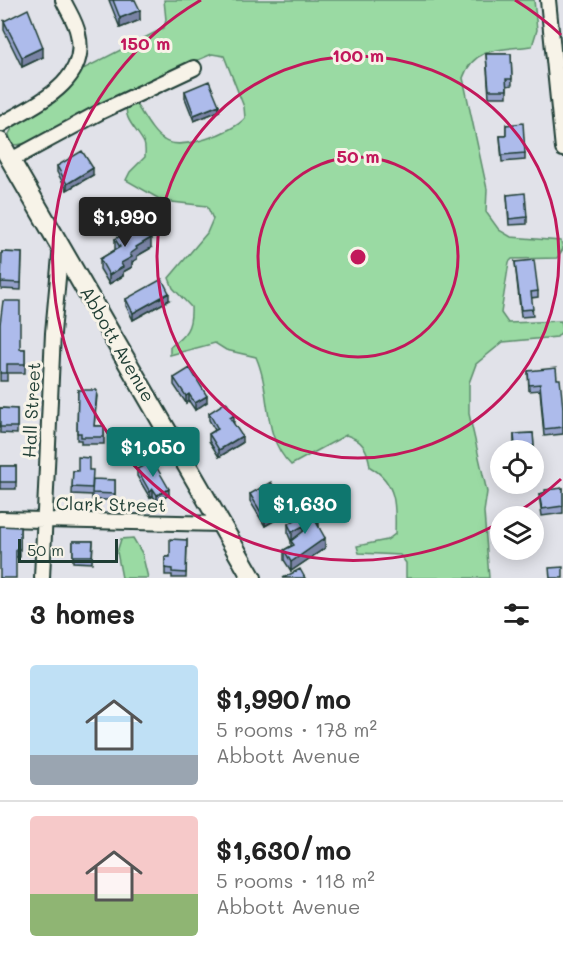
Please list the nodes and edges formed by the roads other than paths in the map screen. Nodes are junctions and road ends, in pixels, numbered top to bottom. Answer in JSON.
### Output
{"nodes":[{"id":1,"x":63,"y":0,"type":"edge"},
{"id":2,"x":548,"y":0,"type":"edge"},
{"id":3,"x":194,"y":68,"type":"dead end"},
{"id":4,"x":0,"y":126,"type":"edge"},
{"id":5,"x":0,"y":142,"type":"edge"},
{"id":6,"x":563,"y":149,"type":"edge"},
{"id":7,"x":11,"y":160,"type":"junction"},
{"id":8,"x":61,"y":245,"type":"junction"},
{"id":9,"x":0,"y":519,"type":"edge"},
{"id":10,"x":44,"y":520,"type":"junction"},
{"id":11,"x":221,"y":524,"type":"junction"},
{"id":12,"x":42,"y":578,"type":"edge"},
{"id":13,"x":252,"y":578,"type":"edge"}],
"edges":[{"from":1,"to":4,"type":"street"},
{"from":2,"to":6,"type":"street"},
{"from":3,"to":7,"type":"street"},
{"from":5,"to":7,"type":"street","name":"Abbott Avenue"},
{"from":7,"to":8,"type":"street","name":"Abbott Avenue"},
{"from":8,"to":10,"type":"street","name":"Hall Street"},
{"from":8,"to":11,"type":"street","name":"Abbott Avenue"},
{"from":9,"to":10,"type":"street","name":"Clark Street"},
{"from":10,"to":11,"type":"street","name":"Clark Street"},
{"from":10,"to":12,"type":"street","name":"Hall Street"},
{"from":11,"to":13,"type":"street","name":"Abbott Avenue"}]}
